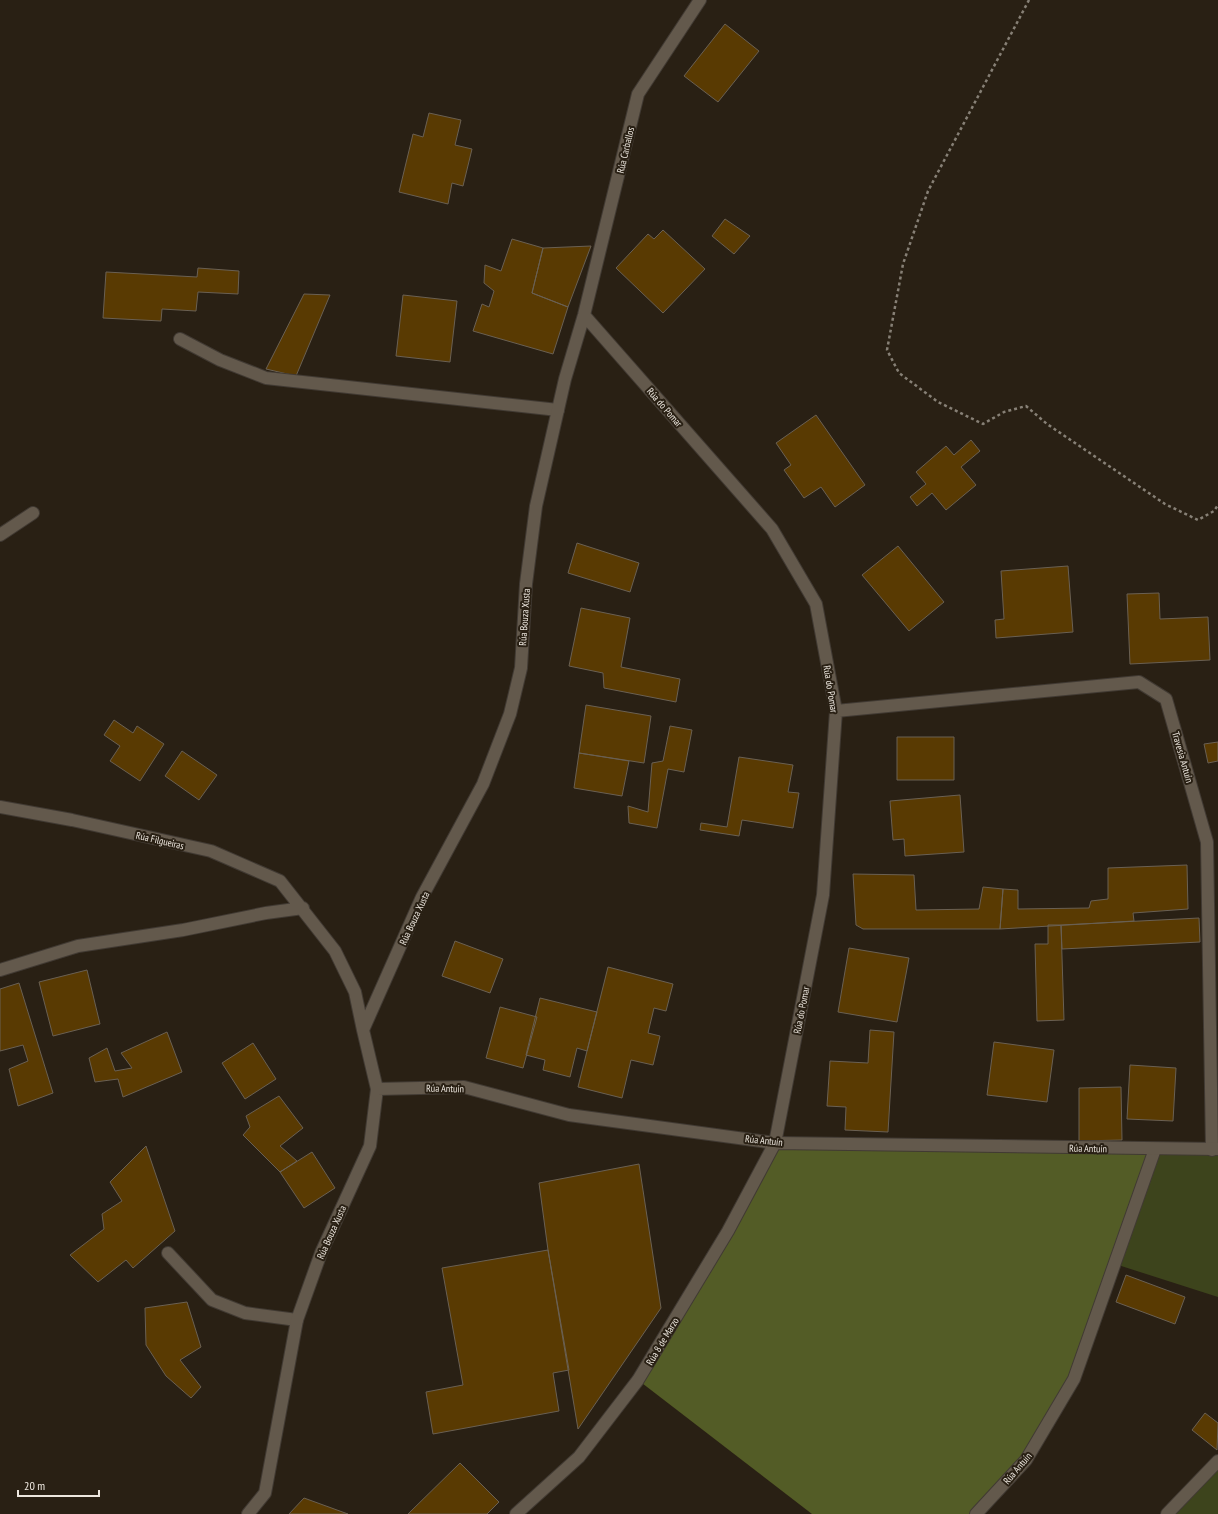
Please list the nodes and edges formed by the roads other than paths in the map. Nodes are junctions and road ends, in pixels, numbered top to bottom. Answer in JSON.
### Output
{"nodes":[{"id":1,"x":700,"y":0,"type":"edge"},
{"id":2,"x":584,"y":315,"type":"junction"},
{"id":3,"x":180,"y":339,"type":"dead end"},
{"id":4,"x":558,"y":410,"type":"junction"},
{"id":5,"x":33,"y":513,"type":"dead end"},
{"id":6,"x":0,"y":535,"type":"edge"},
{"id":7,"x":836,"y":711,"type":"junction"},
{"id":8,"x":0,"y":807,"type":"edge"},
{"id":9,"x":303,"y":908,"type":"junction"},
{"id":10,"x":0,"y":970,"type":"edge"},
{"id":11,"x":363,"y":1030,"type":"junction"},
{"id":12,"x":377,"y":1089,"type":"junction"},
{"id":13,"x":776,"y":1142,"type":"junction"},
{"id":14,"x":1155,"y":1149,"type":"junction"},
{"id":15,"x":1215,"y":1150,"type":"edge"},
{"id":16,"x":168,"y":1254,"type":"dead end"},
{"id":17,"x":297,"y":1320,"type":"junction"},
{"id":18,"x":1218,"y":1461,"type":"edge"},
{"id":19,"x":248,"y":1514,"type":"edge"},
{"id":20,"x":516,"y":1514,"type":"edge"},
{"id":21,"x":976,"y":1514,"type":"edge"},
{"id":22,"x":1167,"y":1514,"type":"edge"}],
"edges":[{"from":1,"to":2,"type":"street","name":"Rúa Carballos"},
{"from":2,"to":4,"type":"street","name":"Rúa Bouza Xusta"},
{"from":2,"to":7,"type":"street","name":"Rúa do Pomar"},
{"from":3,"to":4,"type":"street"},
{"from":4,"to":11,"type":"street","name":"Rúa Bouza Xusta"},
{"from":5,"to":6,"type":"street"},
{"from":7,"to":13,"type":"street","name":"Rúa do Pomar"},
{"from":7,"to":15,"type":"street","name":"Travesia Antuin"},
{"from":8,"to":9,"type":"street","name":"Rúa Filgueiras"},
{"from":9,"to":10,"type":"street"},
{"from":9,"to":11,"type":"street","name":"Rúa Filgueiras"},
{"from":11,"to":12,"type":"street","name":"Rúa Bouza Xusta"},
{"from":12,"to":13,"type":"street","name":"Rúa Antuín"},
{"from":12,"to":17,"type":"street","name":"Rúa Bouza Xusta"},
{"from":13,"to":14,"type":"street","name":"Rúa Antuín"},
{"from":13,"to":20,"type":"street","name":"Rúa 8 de Marzo"},
{"from":14,"to":15,"type":"street","name":"Rúa Antuín"},
{"from":14,"to":21,"type":"street","name":"Rúa Antuín"},
{"from":16,"to":17,"type":"street"},
{"from":17,"to":19,"type":"street","name":"Rúa Bouza Xusta"},
{"from":18,"to":22,"type":"street"}]}
